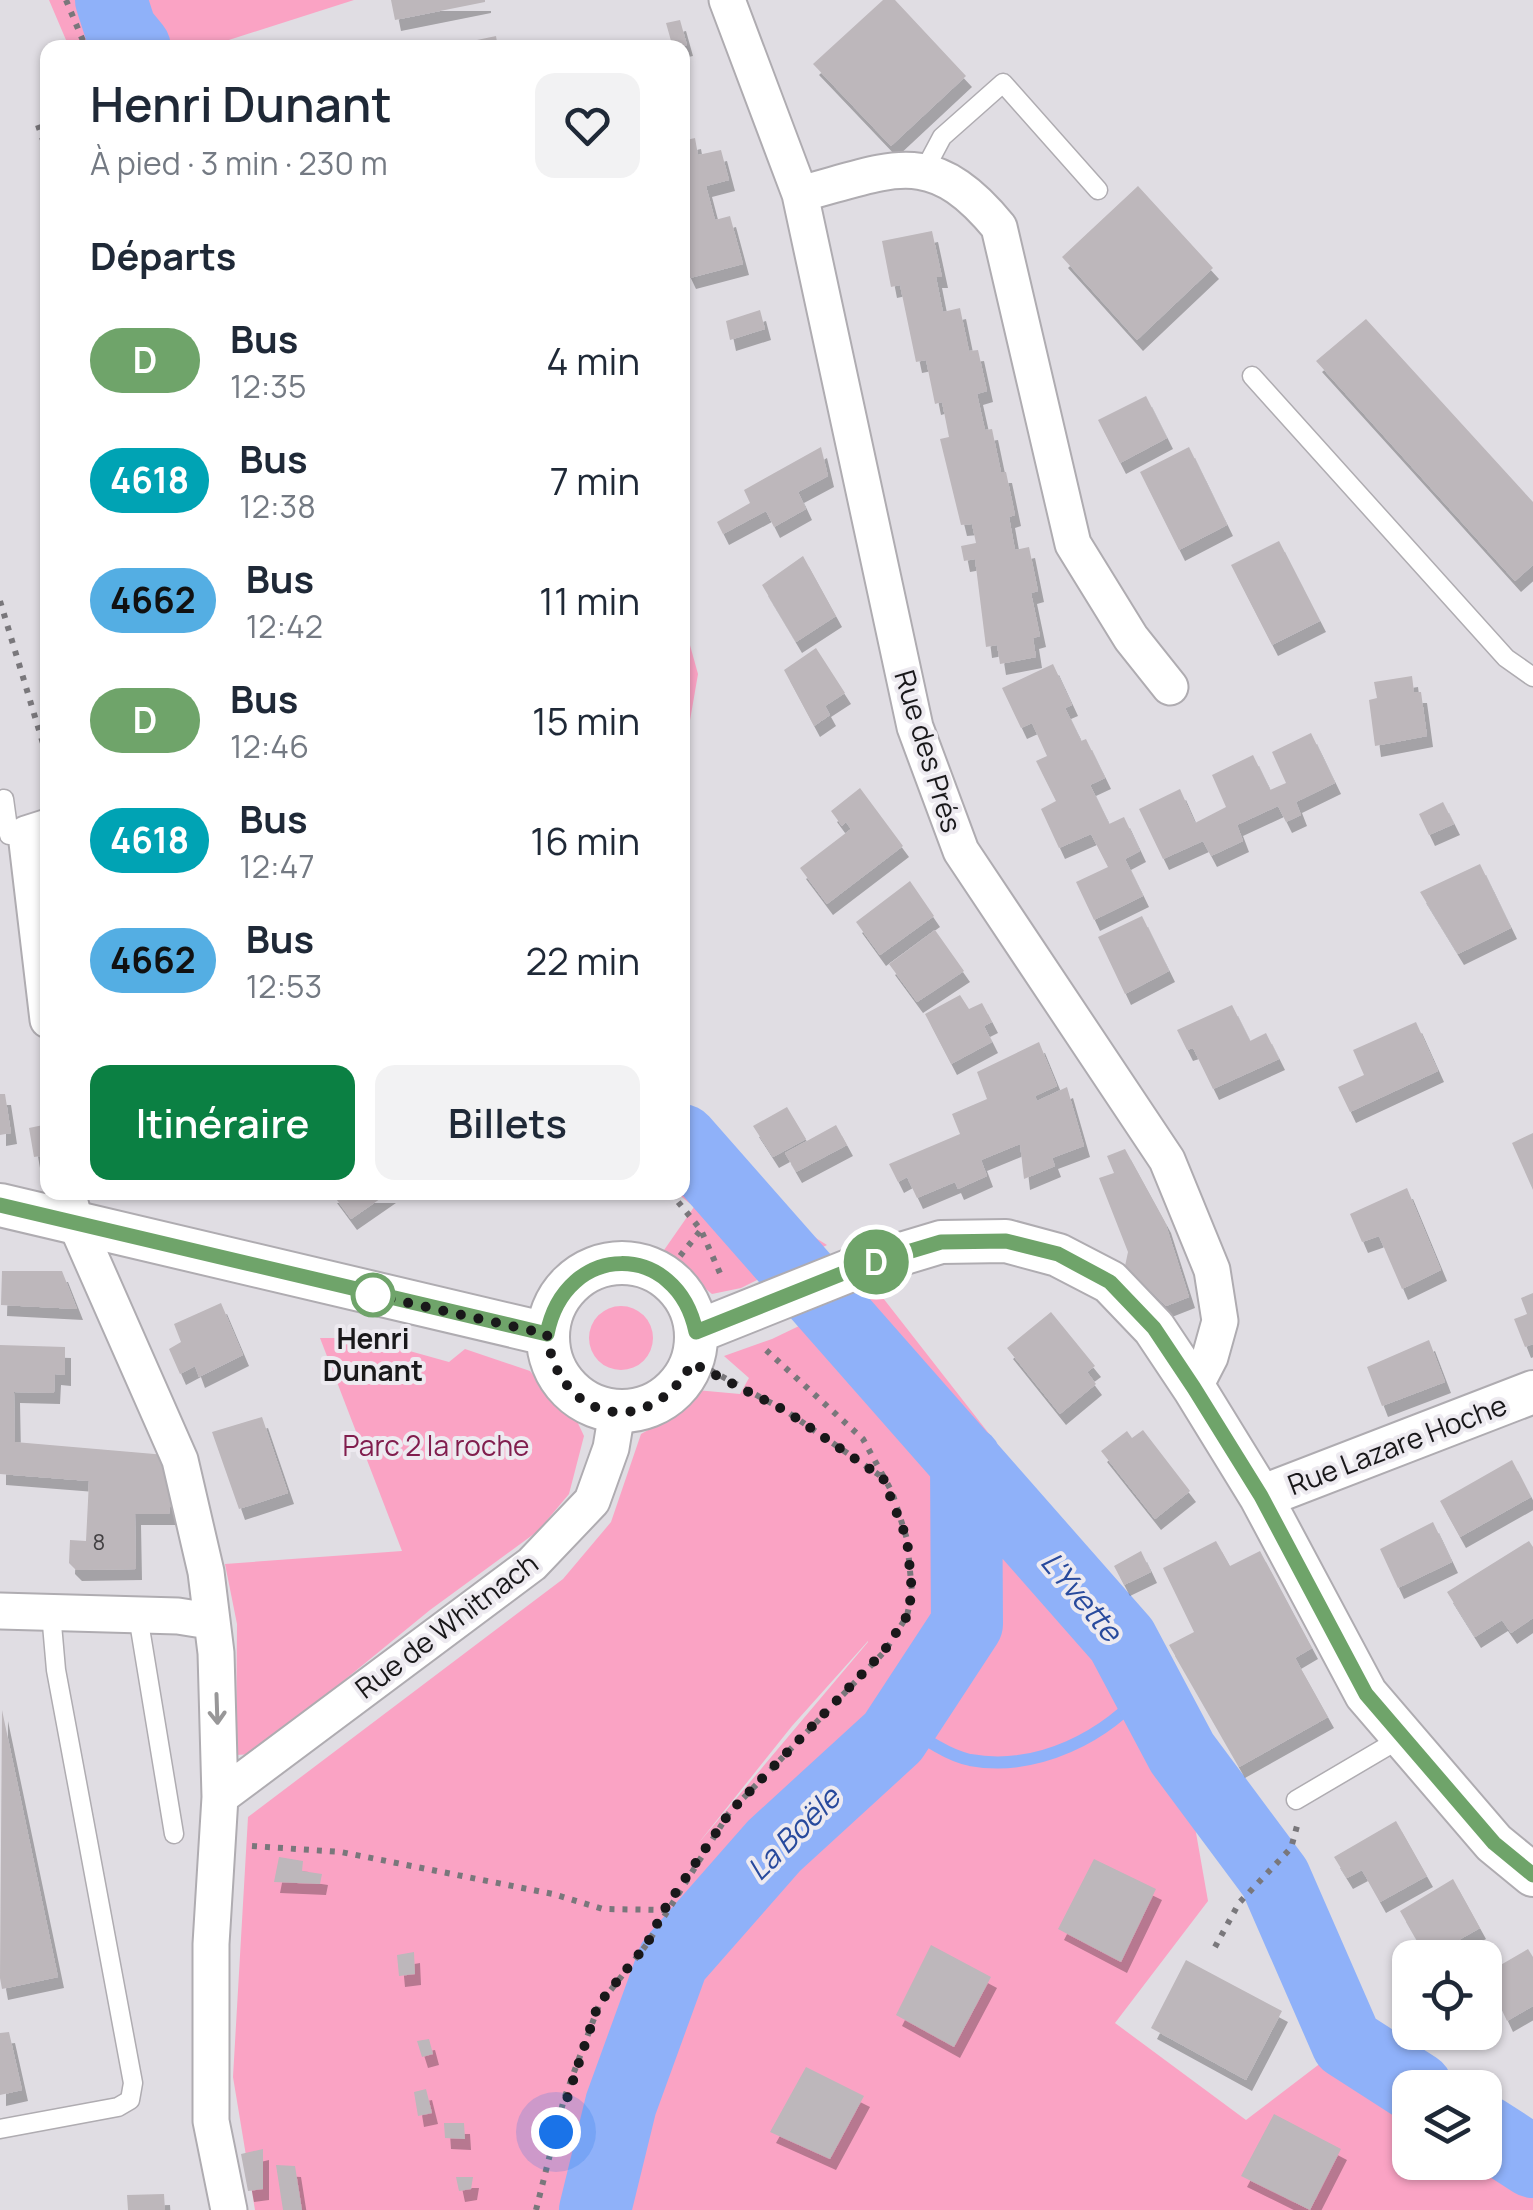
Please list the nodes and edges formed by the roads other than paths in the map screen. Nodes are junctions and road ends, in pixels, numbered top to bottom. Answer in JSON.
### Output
{"nodes":[{"id":1,"x":726,"y":0,"type":"edge"},
{"id":2,"x":925,"y":169,"type":"junction"},
{"id":3,"x":1098,"y":190,"type":"dead end"},
{"id":4,"x":800,"y":194,"type":"junction"},
{"id":5,"x":1252,"y":376,"type":"dead end"},
{"id":6,"x":1533,"y":678,"type":"edge"},
{"id":7,"x":1170,"y":687,"type":"dead end"},
{"id":8,"x":4,"y":799,"type":"dead end"},
{"id":9,"x":21,"y":833,"type":"edge"},
{"id":10,"x":40,"y":965,"type":"edge"},
{"id":11,"x":0,"y":1205,"type":"edge"},
{"id":12,"x":71,"y":1208,"type":"edge"},
{"id":13,"x":547,"y":1334,"type":"junction"},
{"id":14,"x":694,"y":1348,"type":"junction"},
{"id":15,"x":1194,"y":1388,"type":"junction"},
{"id":16,"x":1533,"y":1392,"type":"edge"},
{"id":17,"x":616,"y":1412,"type":"junction"},
{"id":18,"x":1261,"y":1496,"type":"junction"},
{"id":19,"x":0,"y":1612,"type":"edge"},
{"id":20,"x":51,"y":1612,"type":"junction"},
{"id":21,"x":138,"y":1616,"type":"junction"},
{"id":22,"x":209,"y":1621,"type":"junction"},
{"id":23,"x":1403,"y":1736,"type":"junction"},
{"id":24,"x":220,"y":1797,"type":"junction"},
{"id":25,"x":1296,"y":1800,"type":"dead end"},
{"id":26,"x":174,"y":1834,"type":"dead end"},
{"id":27,"x":1533,"y":1875,"type":"edge"},
{"id":28,"x":0,"y":2129,"type":"edge"},
{"id":29,"x":229,"y":2210,"type":"edge"}],
"edges":[{"from":1,"to":4,"type":"street","name":"Rue des Prés"},
{"from":2,"to":3,"type":"lane"},
{"from":2,"to":4,"type":"street"},
{"from":2,"to":7,"type":"street"},
{"from":4,"to":15,"type":"street","name":"Rue des Prés"},
{"from":5,"to":6,"type":"lane"},
{"from":8,"to":9,"type":"lane"},
{"from":9,"to":10,"type":"street"},
{"from":11,"to":12,"type":"street"},
{"from":12,"to":13,"type":"street"},
{"from":12,"to":22,"type":"street"},
{"from":13,"to":14,"type":"street"},
{"from":13,"to":17,"type":"street"},
{"from":14,"to":15,"type":"street"},
{"from":14,"to":17,"type":"street"},
{"from":15,"to":18,"type":"street"},
{"from":16,"to":18,"type":"street","name":"Rue Lazare Hoche"},
{"from":17,"to":24,"type":"street","name":"Rue de Whitnach"},
{"from":18,"to":23,"type":"street"},
{"from":19,"to":20,"type":"street"},
{"from":20,"to":21,"type":"street"},
{"from":20,"to":28,"type":"lane"},
{"from":21,"to":22,"type":"street"},
{"from":21,"to":26,"type":"lane"},
{"from":22,"to":24,"type":"street","one_way":true},
{"from":23,"to":25,"type":"lane"},
{"from":23,"to":27,"type":"street"},
{"from":24,"to":29,"type":"street"}]}
